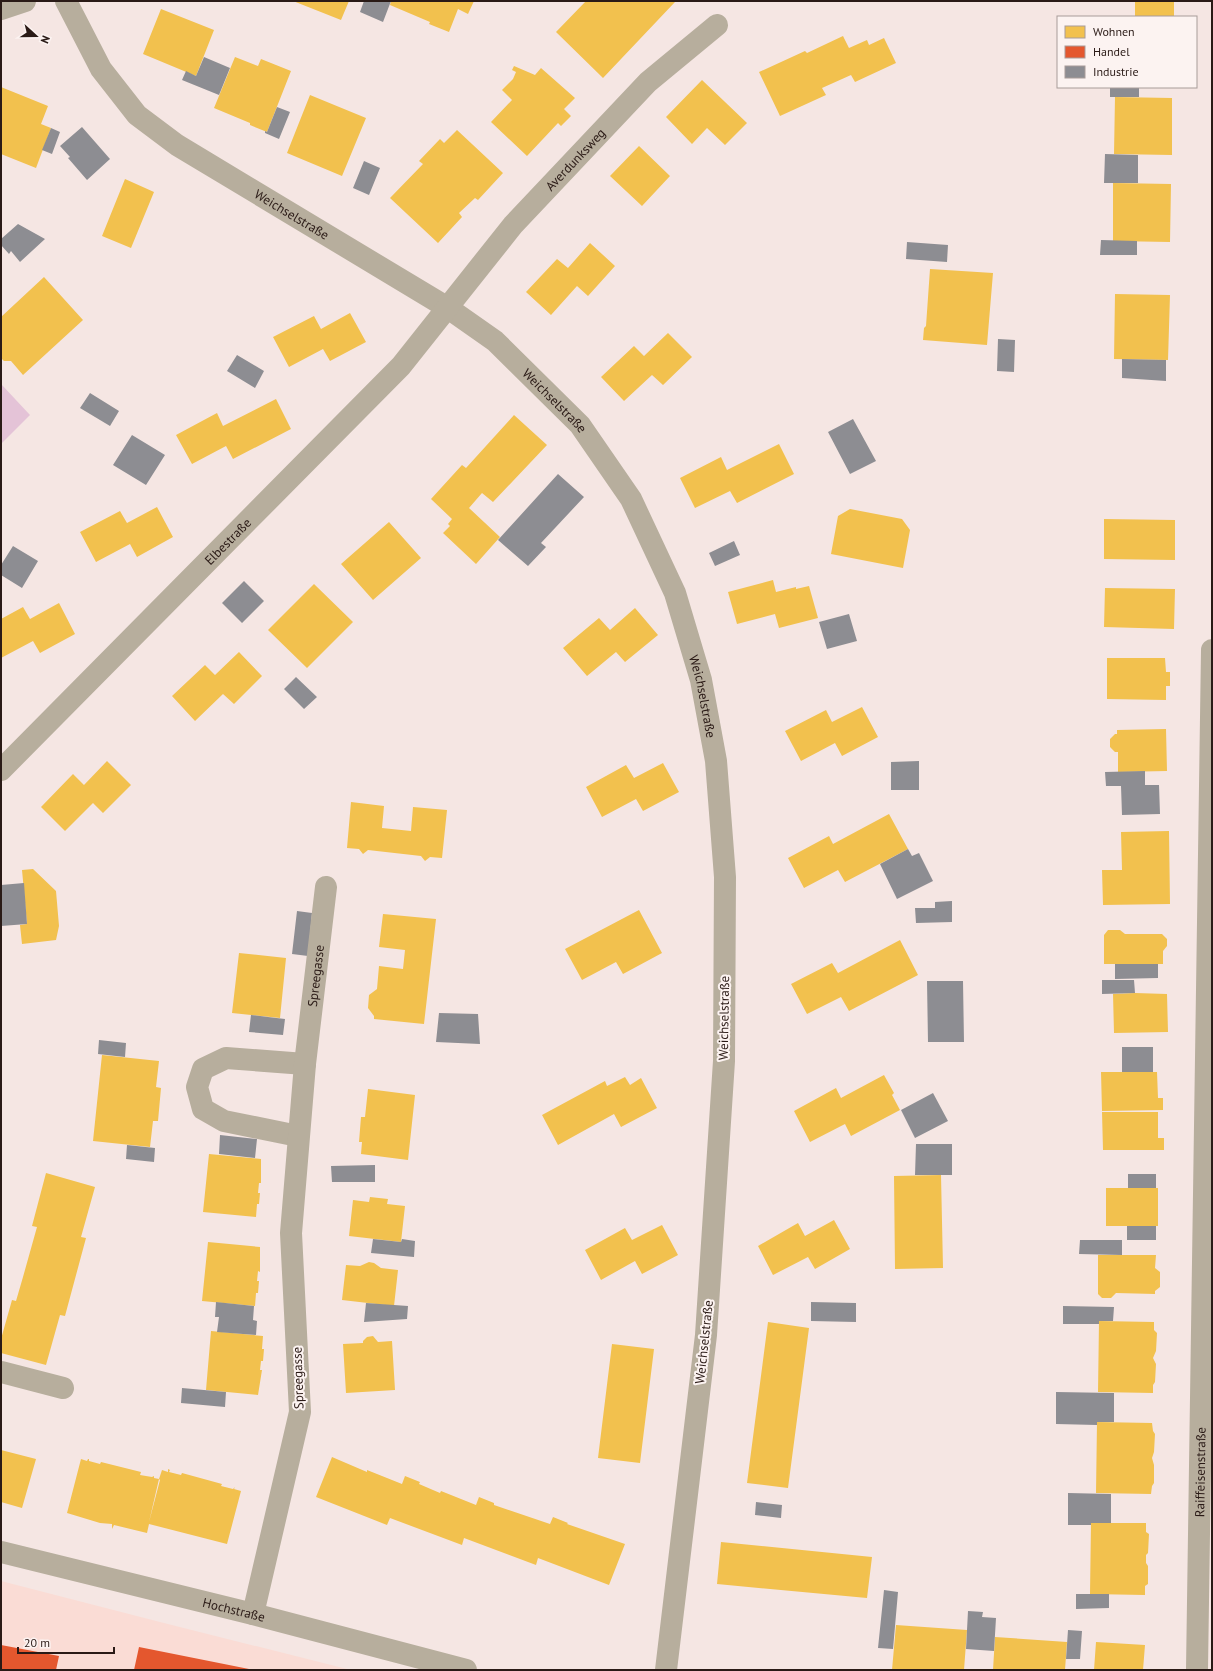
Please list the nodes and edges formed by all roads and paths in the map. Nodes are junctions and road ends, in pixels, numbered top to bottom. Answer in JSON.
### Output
{"nodes":[{"id":1,"x":25,"y":1,"type":"edge"},
{"id":2,"x":66,"y":1,"type":"edge"},
{"id":3,"x":1,"y":8,"type":"edge"},
{"id":4,"x":717,"y":25,"type":"dead end"},
{"id":5,"x":448,"y":308,"type":"junction"},
{"id":6,"x":1212,"y":650,"type":"edge"},
{"id":7,"x":1,"y":770,"type":"edge"},
{"id":8,"x":326,"y":887,"type":"dead end"},
{"id":9,"x":305,"y":1064,"type":"junction"},
{"id":10,"x":298,"y":1136,"type":"junction"},
{"id":11,"x":1,"y":1372,"type":"edge"},
{"id":12,"x":63,"y":1388,"type":"dead end"},
{"id":13,"x":1,"y":1552,"type":"edge"},
{"id":14,"x":253,"y":1614,"type":"junction"},
{"id":15,"x":466,"y":1670,"type":"edge"},
{"id":16,"x":666,"y":1670,"type":"edge"},
{"id":17,"x":1197,"y":1670,"type":"edge"}],
"edges":[{"from":1,"to":3,"type":"street"},
{"from":2,"to":5,"type":"street","name":"Weichselstraße"},
{"from":4,"to":5,"type":"street","name":"Averdunksweg"},
{"from":5,"to":7,"type":"street","name":"Elbestraße"},
{"from":5,"to":16,"type":"street","name":"Weichselstraße"},
{"from":6,"to":17,"type":"street","name":"Raiffeisenstraße"},
{"from":8,"to":9,"type":"street","name":"Spreegasse"},
{"from":9,"to":10,"type":"street","name":"Spreegasse"},
{"from":9,"to":10,"type":"street"},
{"from":10,"to":14,"type":"street","name":"Spreegasse"},
{"from":11,"to":12,"type":"street"},
{"from":13,"to":14,"type":"street","name":"Hochstraße"},
{"from":14,"to":15,"type":"street","name":"Hochstraße"}]}
